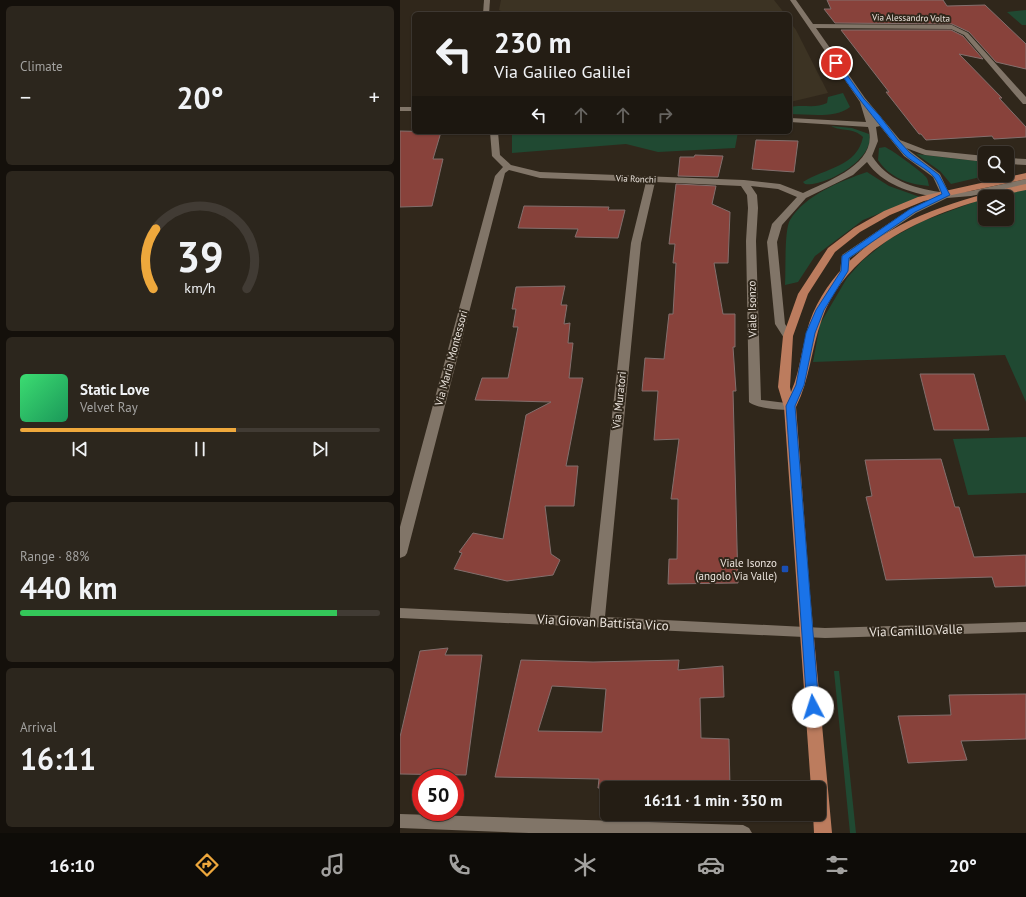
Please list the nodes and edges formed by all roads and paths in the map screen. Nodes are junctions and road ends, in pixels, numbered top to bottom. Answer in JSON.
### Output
{"nodes":[{"id":1,"x":487,"y":0,"type":"edge"},
{"id":2,"x":793,"y":0,"type":"edge"},
{"id":3,"x":486,"y":12,"type":"edge"},
{"id":4,"x":811,"y":26,"type":"junction"},
{"id":5,"x":862,"y":100,"type":"junction"},
{"id":6,"x":1026,"y":102,"type":"edge"},
{"id":7,"x":400,"y":109,"type":"edge"},
{"id":8,"x":412,"y":109,"type":"edge"},
{"id":9,"x":867,"y":116,"type":"junction"},
{"id":10,"x":877,"y":116,"type":"junction"},
{"id":11,"x":792,"y":120,"type":"edge"},
{"id":12,"x":812,"y":121,"type":"junction"},
{"id":13,"x":872,"y":124,"type":"junction"},
{"id":14,"x":882,"y":124,"type":"junction"},
{"id":15,"x":494,"y":134,"type":"edge"},
{"id":16,"x":896,"y":141,"type":"junction"},
{"id":17,"x":868,"y":156,"type":"junction"},
{"id":18,"x":978,"y":159,"type":"edge"},
{"id":19,"x":1014,"y":161,"type":"edge"},
{"id":20,"x":1026,"y":162,"type":"edge"},
{"id":21,"x":508,"y":167,"type":"junction"},
{"id":22,"x":1026,"y":176,"type":"edge"},
{"id":23,"x":652,"y":180,"type":"junction"},
{"id":24,"x":1026,"y":182,"type":"edge"},
{"id":25,"x":744,"y":183,"type":"junction"},
{"id":26,"x":1026,"y":187,"type":"edge"},
{"id":27,"x":945,"y":191,"type":"junction"},
{"id":28,"x":803,"y":196,"type":"junction"},
{"id":29,"x":845,"y":271,"type":"junction"},
{"id":30,"x":788,"y":336,"type":"junction"},
{"id":31,"x":790,"y":406,"type":"junction"},
{"id":32,"x":400,"y":553,"type":"edge"},
{"id":33,"x":401,"y":617,"type":"edge"},
{"id":34,"x":597,"y":622,"type":"junction"},
{"id":35,"x":1026,"y":627,"type":"edge"},
{"id":36,"x":807,"y":632,"type":"junction"},
{"id":37,"x":400,"y":821,"type":"edge"},
{"id":38,"x":744,"y":833,"type":"edge"},
{"id":39,"x":823,"y":833,"type":"edge"}],
"edges":[{"from":1,"to":3,"type":"street"},
{"from":2,"to":4,"type":"street"},
{"from":4,"to":5,"type":"street"},
{"from":4,"to":6,"type":"street","name":"Via Alessandro Volta"},
{"from":5,"to":9,"type":"street"},
{"from":5,"to":10,"type":"street"},
{"from":7,"to":8,"type":"street"},
{"from":9,"to":10,"type":"street"},
{"from":9,"to":12,"type":"street"},
{"from":9,"to":13,"type":"street"},
{"from":10,"to":14,"type":"street"},
{"from":11,"to":12,"type":"street"},
{"from":12,"to":13,"type":"street"},
{"from":13,"to":14,"type":"street"},
{"from":13,"to":17,"type":"street"},
{"from":14,"to":16,"type":"street"},
{"from":15,"to":21,"type":"street"},
{"from":16,"to":18,"type":"street"},
{"from":16,"to":27,"type":"street"},
{"from":17,"to":27,"type":"street"},
{"from":17,"to":28,"type":"street"},
{"from":19,"to":20,"type":"street"},
{"from":21,"to":23,"type":"street","name":"Via Ronchi"},
{"from":21,"to":32,"type":"street","name":"Via Maria Montessori"},
{"from":22,"to":27,"type":"main road"},
{"from":23,"to":25,"type":"street","name":"Via Ronchi"},
{"from":23,"to":34,"type":"street","name":"Via Muratori"},
{"from":24,"to":27,"type":"street"},
{"from":25,"to":28,"type":"street","name":"Via Ronchi"},
{"from":25,"to":31,"type":"street","name":"Viale Isonzo"},
{"from":26,"to":29,"type":"main road"},
{"from":27,"to":29,"type":"street"},
{"from":27,"to":30,"type":"main road"},
{"from":28,"to":30,"type":"street"},
{"from":29,"to":31,"type":"main road"},
{"from":30,"to":31,"type":"main road"},
{"from":31,"to":36,"type":"main road"},
{"from":33,"to":34,"type":"street","name":"Via Giovan Battista Vico"},
{"from":34,"to":36,"type":"street","name":"Via Giovan Battista Vico"},
{"from":35,"to":36,"type":"street","name":"Via Camillo Valle"},
{"from":36,"to":39,"type":"main road"},
{"from":37,"to":38,"type":"street"}]}
